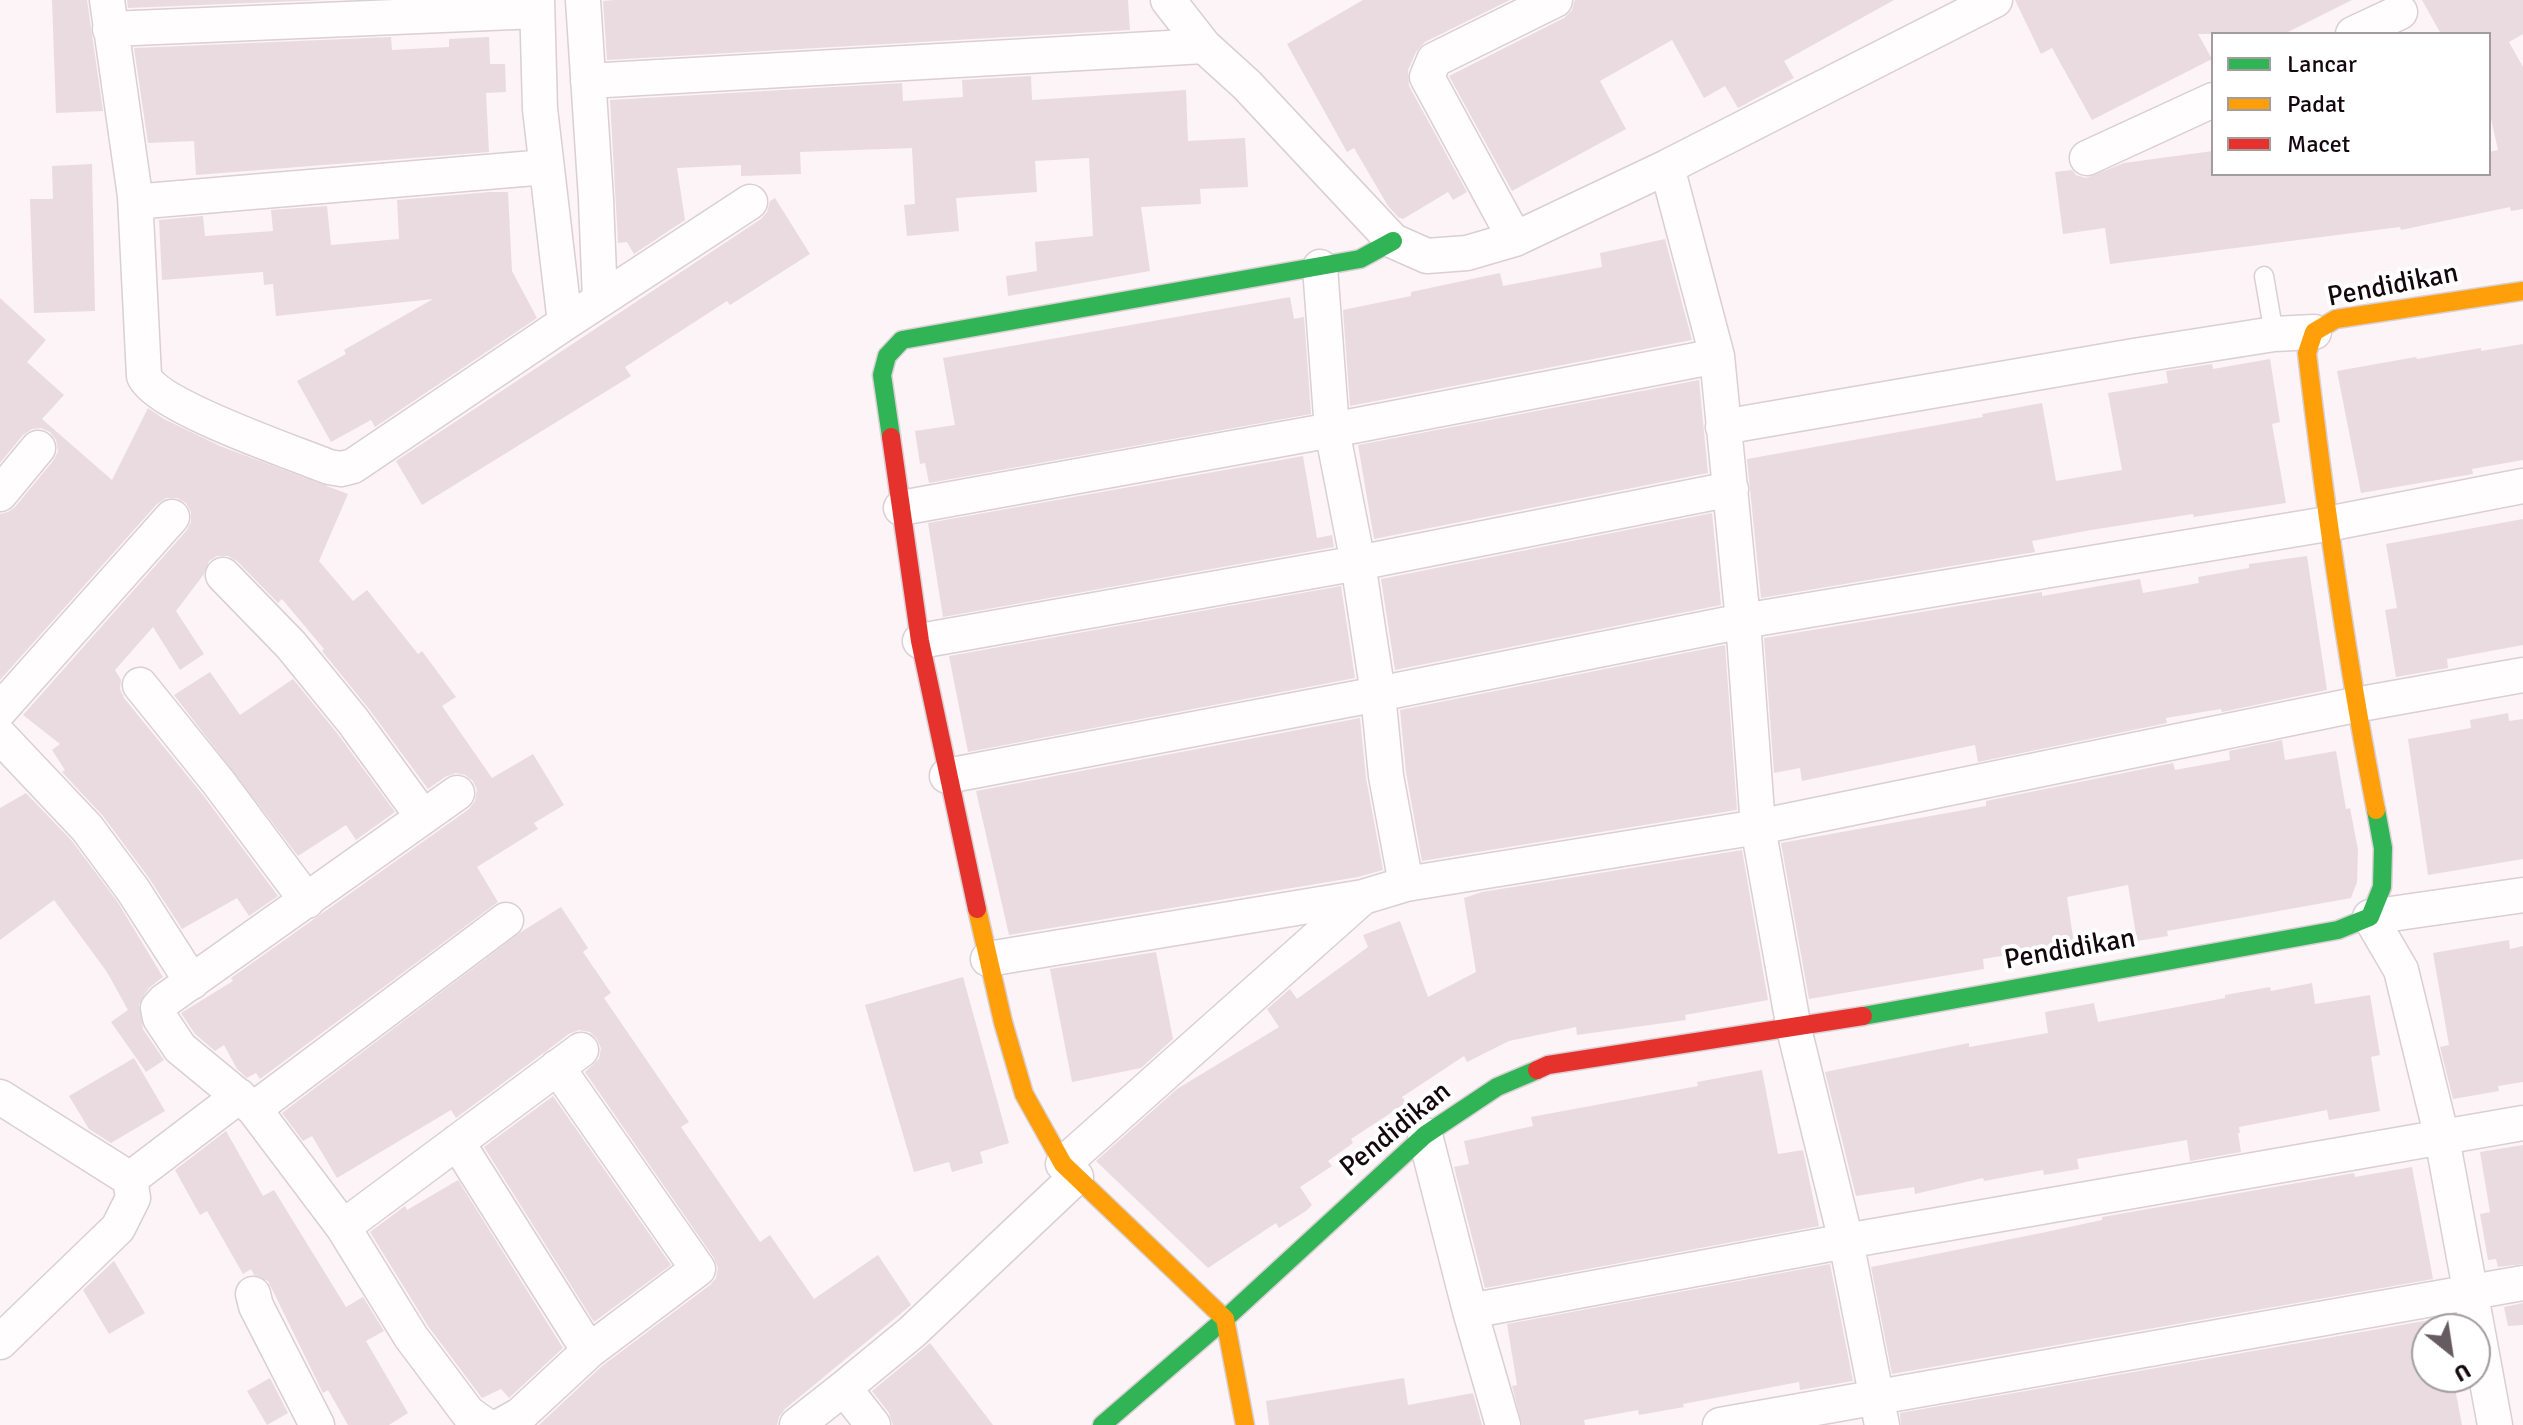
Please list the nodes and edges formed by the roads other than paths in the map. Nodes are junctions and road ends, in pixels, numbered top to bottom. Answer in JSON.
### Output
{"nodes":[{"id":1,"x":583,"y":0,"type":"edge"},
{"id":2,"x":1168,"y":0,"type":"edge"},
{"id":3,"x":1555,"y":0,"type":"edge"},
{"id":4,"x":1995,"y":0,"type":"edge"},
{"id":5,"x":537,"y":6,"type":"edge"},
{"id":6,"x":108,"y":15,"type":"edge"},
{"id":7,"x":2401,"y":15,"type":"edge"},
{"id":8,"x":2358,"y":32,"type":"edge"},
{"id":9,"x":1204,"y":46,"type":"junction"},
{"id":10,"x":588,"y":81,"type":"junction"},
{"id":11,"x":2211,"y":101,"type":"edge"},
{"id":12,"x":2087,"y":158,"type":"dead end"},
{"id":13,"x":546,"y":167,"type":"junction"},
{"id":14,"x":1667,"y":167,"type":"junction"},
{"id":15,"x":135,"y":196,"type":"junction"},
{"id":16,"x":750,"y":202,"type":"dead end"},
{"id":17,"x":1515,"y":239,"type":"junction"},
{"id":18,"x":1393,"y":241,"type":"junction"},
{"id":19,"x":1320,"y":267,"type":"junction"},
{"id":20,"x":2264,"y":276,"type":"dead end"},
{"id":21,"x":2523,"y":291,"type":"edge"},
{"id":22,"x":600,"y":300,"type":"junction"},
{"id":23,"x":565,"y":323,"type":"junction"},
{"id":24,"x":2314,"y":332,"type":"junction"},
{"id":25,"x":2274,"y":334,"type":"junction"},
{"id":26,"x":1717,"y":356,"type":"junction"},
{"id":27,"x":1723,"y":427,"type":"junction"},
{"id":28,"x":1332,"y":430,"type":"junction"},
{"id":29,"x":38,"y":448,"type":"dead end"},
{"id":30,"x":2523,"y":486,"type":"edge"},
{"id":31,"x":1731,"y":489,"type":"junction"},
{"id":32,"x":0,"y":494,"type":"edge"},
{"id":33,"x":901,"y":508,"type":"junction"},
{"id":34,"x":172,"y":517,"type":"dead end"},
{"id":35,"x":2327,"y":524,"type":"junction"},
{"id":36,"x":1358,"y":563,"type":"junction"},
{"id":37,"x":223,"y":575,"type":"dead end"},
{"id":38,"x":1743,"y":621,"type":"junction"},
{"id":39,"x":920,"y":641,"type":"junction"},
{"id":40,"x":2523,"y":675,"type":"edge"},
{"id":41,"x":140,"y":685,"type":"dead end"},
{"id":42,"x":1378,"y":694,"type":"junction"},
{"id":43,"x":2355,"y":705,"type":"junction"},
{"id":44,"x":0,"y":710,"type":"edge"},
{"id":45,"x":0,"y":736,"type":"edge"},
{"id":46,"x":947,"y":776,"type":"junction"},
{"id":47,"x":457,"y":793,"type":"dead end"},
{"id":48,"x":423,"y":817,"type":"junction"},
{"id":49,"x":1758,"y":827,"type":"junction"},
{"id":50,"x":1406,"y":884,"type":"junction"},
{"id":51,"x":2523,"y":895,"type":"edge"},
{"id":52,"x":1363,"y":897,"type":"junction"},
{"id":53,"x":307,"y":901,"type":"junction"},
{"id":54,"x":2370,"y":917,"type":"junction"},
{"id":55,"x":506,"y":920,"type":"dead end"},
{"id":56,"x":988,"y":959,"type":"junction"},
{"id":57,"x":192,"y":982,"type":"junction"},
{"id":58,"x":1794,"y":1029,"type":"junction"},
{"id":59,"x":0,"y":1097,"type":"edge"},
{"id":60,"x":246,"y":1102,"type":"junction"},
{"id":61,"x":2523,"y":1123,"type":"edge"},
{"id":62,"x":1425,"y":1135,"type":"junction"},
{"id":63,"x":2442,"y":1138,"type":"junction"},
{"id":64,"x":457,"y":1142,"type":"junction"},
{"id":65,"x":1070,"y":1170,"type":"junction"},
{"id":66,"x":130,"y":1179,"type":"junction"},
{"id":67,"x":343,"y":1227,"type":"junction"},
{"id":68,"x":1846,"y":1241,"type":"junction"},
{"id":69,"x":2523,"y":1283,"type":"edge"},
{"id":70,"x":2469,"y":1293,"type":"junction"},
{"id":71,"x":253,"y":1294,"type":"dead end"},
{"id":72,"x":1470,"y":1311,"type":"junction"},
{"id":73,"x":1225,"y":1319,"type":"junction"},
{"id":74,"x":0,"y":1342,"type":"edge"},
{"id":75,"x":589,"y":1351,"type":"junction"},
{"id":76,"x":844,"y":1388,"type":"junction"},
{"id":77,"x":1879,"y":1411,"type":"edge"},
{"id":78,"x":317,"y":1425,"type":"edge"},
{"id":79,"x":485,"y":1425,"type":"edge"},
{"id":80,"x":502,"y":1425,"type":"edge"},
{"id":81,"x":797,"y":1425,"type":"edge"},
{"id":82,"x":873,"y":1425,"type":"edge"},
{"id":83,"x":1102,"y":1425,"type":"edge"},
{"id":84,"x":1245,"y":1425,"type":"edge"},
{"id":85,"x":1503,"y":1425,"type":"edge"},
{"id":86,"x":1720,"y":1425,"type":"edge"},
{"id":87,"x":2495,"y":1425,"type":"edge"}],
"edges":[{"from":1,"to":10,"type":"street"},
{"from":2,"to":9,"type":"street"},
{"from":3,"to":17,"type":"street"},
{"from":4,"to":14,"type":"street"},
{"from":5,"to":6,"type":"street"},
{"from":5,"to":13,"type":"street"},
{"from":6,"to":15,"type":"street"},
{"from":7,"to":8,"type":"street"},
{"from":9,"to":10,"type":"street"},
{"from":9,"to":18,"type":"street"},
{"from":10,"to":22,"type":"street"},
{"from":11,"to":12,"type":"street"},
{"from":13,"to":15,"type":"street"},
{"from":13,"to":23,"type":"street"},
{"from":14,"to":17,"type":"street"},
{"from":14,"to":26,"type":"street"},
{"from":15,"to":23,"type":"street"},
{"from":16,"to":22,"type":"street"},
{"from":17,"to":18,"type":"street"},
{"from":18,"to":19,"type":"street"},
{"from":19,"to":28,"type":"street"},
{"from":19,"to":33,"type":"street"},
{"from":20,"to":25,"type":"lane"},
{"from":21,"to":24,"type":"street","name":"Pendidikan"},
{"from":22,"to":23,"type":"street"},
{"from":24,"to":25,"type":"street"},
{"from":24,"to":35,"type":"street","name":"Pendidikan"},
{"from":25,"to":27,"type":"street"},
{"from":26,"to":27,"type":"street"},
{"from":26,"to":28,"type":"street"},
{"from":27,"to":31,"type":"street"},
{"from":28,"to":33,"type":"street"},
{"from":28,"to":36,"type":"street"},
{"from":29,"to":32,"type":"street"},
{"from":30,"to":35,"type":"street"},
{"from":31,"to":36,"type":"street"},
{"from":31,"to":38,"type":"street"},
{"from":33,"to":39,"type":"street"},
{"from":34,"to":44,"type":"street"},
{"from":35,"to":38,"type":"street"},
{"from":35,"to":43,"type":"street","name":"Pendidikan"},
{"from":36,"to":39,"type":"street"},
{"from":36,"to":42,"type":"street"},
{"from":37,"to":48,"type":"street"},
{"from":38,"to":42,"type":"street"},
{"from":38,"to":49,"type":"street"},
{"from":39,"to":46,"type":"street"},
{"from":40,"to":43,"type":"street"},
{"from":41,"to":53,"type":"street"},
{"from":42,"to":46,"type":"street"},
{"from":42,"to":50,"type":"street"},
{"from":43,"to":49,"type":"street"},
{"from":43,"to":54,"type":"street","name":"Pendidikan"},
{"from":45,"to":57,"type":"street"},
{"from":46,"to":56,"type":"street"},
{"from":47,"to":48,"type":"street"},
{"from":48,"to":53,"type":"street"},
{"from":49,"to":50,"type":"street"},
{"from":49,"to":58,"type":"street"},
{"from":50,"to":52,"type":"street"},
{"from":51,"to":54,"type":"street"},
{"from":52,"to":56,"type":"street"},
{"from":52,"to":65,"type":"street"},
{"from":53,"to":57,"type":"street"},
{"from":54,"to":58,"type":"street","name":"Pendidikan"},
{"from":54,"to":63,"type":"street"},
{"from":55,"to":60,"type":"street"},
{"from":56,"to":65,"type":"street"},
{"from":57,"to":60,"type":"street"},
{"from":58,"to":62,"type":"street","name":"Pendidikan"},
{"from":58,"to":68,"type":"street"},
{"from":59,"to":66,"type":"street"},
{"from":60,"to":66,"type":"street"},
{"from":60,"to":67,"type":"street"},
{"from":61,"to":63,"type":"street"},
{"from":62,"to":72,"type":"street"},
{"from":62,"to":73,"type":"street","name":"Pendidikan"},
{"from":63,"to":68,"type":"street"},
{"from":63,"to":70,"type":"street"},
{"from":64,"to":67,"type":"street"},
{"from":64,"to":75,"type":"street"},
{"from":64,"to":75,"type":"street"},
{"from":65,"to":73,"type":"street"},
{"from":65,"to":76,"type":"street"},
{"from":66,"to":74,"type":"street"},
{"from":67,"to":79,"type":"street"},
{"from":68,"to":72,"type":"street"},
{"from":68,"to":77,"type":"street"},
{"from":69,"to":70,"type":"street"},
{"from":70,"to":77,"type":"street"},
{"from":70,"to":87,"type":"street"},
{"from":71,"to":78,"type":"street"},
{"from":72,"to":85,"type":"street"},
{"from":73,"to":83,"type":"street","name":"Pendidikan"},
{"from":73,"to":84,"type":"street"},
{"from":75,"to":80,"type":"street"},
{"from":76,"to":81,"type":"street"},
{"from":76,"to":82,"type":"street"},
{"from":77,"to":86,"type":"street"}]}
